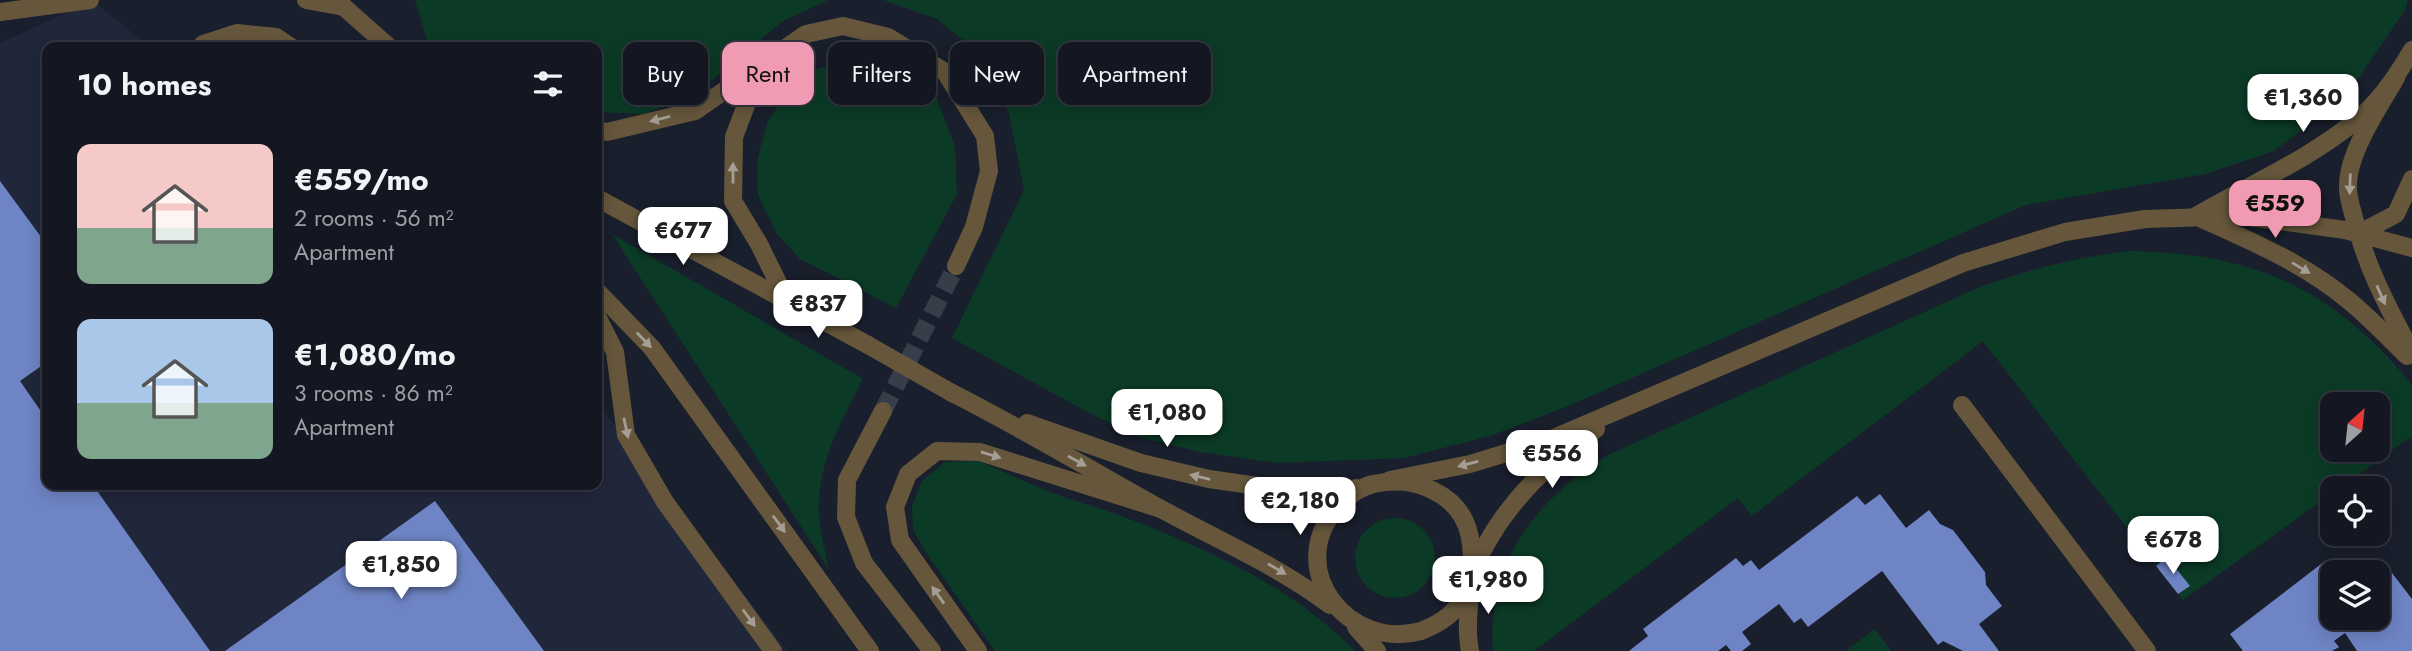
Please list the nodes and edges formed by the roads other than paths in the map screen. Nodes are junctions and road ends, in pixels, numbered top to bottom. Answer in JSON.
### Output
{"nodes":[{"id":1,"x":90,"y":0,"type":"edge"},
{"id":2,"x":306,"y":0,"type":"edge"},
{"id":3,"x":340,"y":4,"type":"edge"},
{"id":4,"x":0,"y":12,"type":"edge"},
{"id":5,"x":213,"y":42,"type":"edge"},
{"id":6,"x":284,"y":42,"type":"edge"},
{"id":7,"x":382,"y":42,"type":"edge"},
{"id":8,"x":794,"y":42,"type":"edge"},
{"id":9,"x":2412,"y":50,"type":"edge"},
{"id":10,"x":2396,"y":78,"type":"junction"},
{"id":11,"x":722,"y":92,"type":"edge"},
{"id":12,"x":746,"y":105,"type":"edge"},
{"id":13,"x":602,"y":131,"type":"edge"},
{"id":14,"x":2412,"y":179,"type":"edge"},
{"id":15,"x":602,"y":201,"type":"edge"},
{"id":16,"x":2196,"y":216,"type":"junction"},
{"id":17,"x":2358,"y":234,"type":"junction"},
{"id":18,"x":2412,"y":248,"type":"edge"},
{"id":19,"x":956,"y":266,"type":"tunnel mouth"},
{"id":20,"x":602,"y":296,"type":"edge"},
{"id":21,"x":787,"y":301,"type":"junction"},
{"id":22,"x":602,"y":326,"type":"edge"},
{"id":23,"x":2412,"y":353,"type":"edge"},
{"id":24,"x":2412,"y":362,"type":"edge"},
{"id":25,"x":975,"y":404,"type":"junction"},
{"id":26,"x":1962,"y":405,"type":"dead end"},
{"id":27,"x":1625,"y":409,"type":"junction"},
{"id":28,"x":883,"y":411,"type":"tunnel mouth"},
{"id":29,"x":1390,"y":480,"type":"junction"},
{"id":30,"x":1364,"y":486,"type":"junction"},
{"id":31,"x":1161,"y":509,"type":"junction"},
{"id":32,"x":1474,"y":566,"type":"junction"},
{"id":33,"x":1469,"y":584,"type":"junction"},
{"id":34,"x":1339,"y":612,"type":"junction"},
{"id":35,"x":1354,"y":625,"type":"junction"},
{"id":36,"x":773,"y":650,"type":"edge"},
{"id":37,"x":870,"y":651,"type":"edge"},
{"id":38,"x":932,"y":651,"type":"edge"},
{"id":39,"x":978,"y":651,"type":"edge"},
{"id":40,"x":1377,"y":651,"type":"edge"},
{"id":41,"x":1470,"y":651,"type":"edge"},
{"id":42,"x":2147,"y":651,"type":"edge"}],
"edges":[{"from":1,"to":4,"type":"street"},
{"from":2,"to":3,"type":"street"},
{"from":3,"to":7,"type":"street"},
{"from":5,"to":6,"type":"street"},
{"from":8,"to":19,"type":"street"},
{"from":9,"to":10,"type":"street"},
{"from":10,"to":16,"type":"street"},
{"from":10,"to":17,"type":"street","one_way":true},
{"from":11,"to":13,"type":"street","one_way":true},
{"from":21,"to":12,"type":"street","one_way":true},
{"from":14,"to":17,"type":"street"},
{"from":15,"to":21,"type":"street"},
{"from":16,"to":17,"type":"street"},
{"from":16,"to":24,"type":"street","one_way":true},
{"from":16,"to":27,"type":"street"},
{"from":17,"to":18,"type":"street"},
{"from":17,"to":23,"type":"street","one_way":true},
{"from":20,"to":37,"type":"street","one_way":true},
{"from":21,"to":25,"type":"street","bridge":true},
{"from":22,"to":36,"type":"street","one_way":true},
{"from":30,"to":25,"type":"street","one_way":true},
{"from":25,"to":31,"type":"street","one_way":true},
{"from":26,"to":42,"type":"street"},
{"from":27,"to":29,"type":"street","one_way":true},
{"from":27,"to":32,"type":"street"},
{"from":28,"to":38,"type":"street"},
{"from":29,"to":30,"type":"street"},
{"from":29,"to":32,"type":"street"},
{"from":30,"to":34,"type":"street"},
{"from":31,"to":34,"type":"street","one_way":true},
{"from":39,"to":31,"type":"street","one_way":true},
{"from":32,"to":33,"type":"street"},
{"from":33,"to":35,"type":"street"},
{"from":33,"to":41,"type":"street"},
{"from":34,"to":35,"type":"street"},
{"from":35,"to":40,"type":"street"}]}
